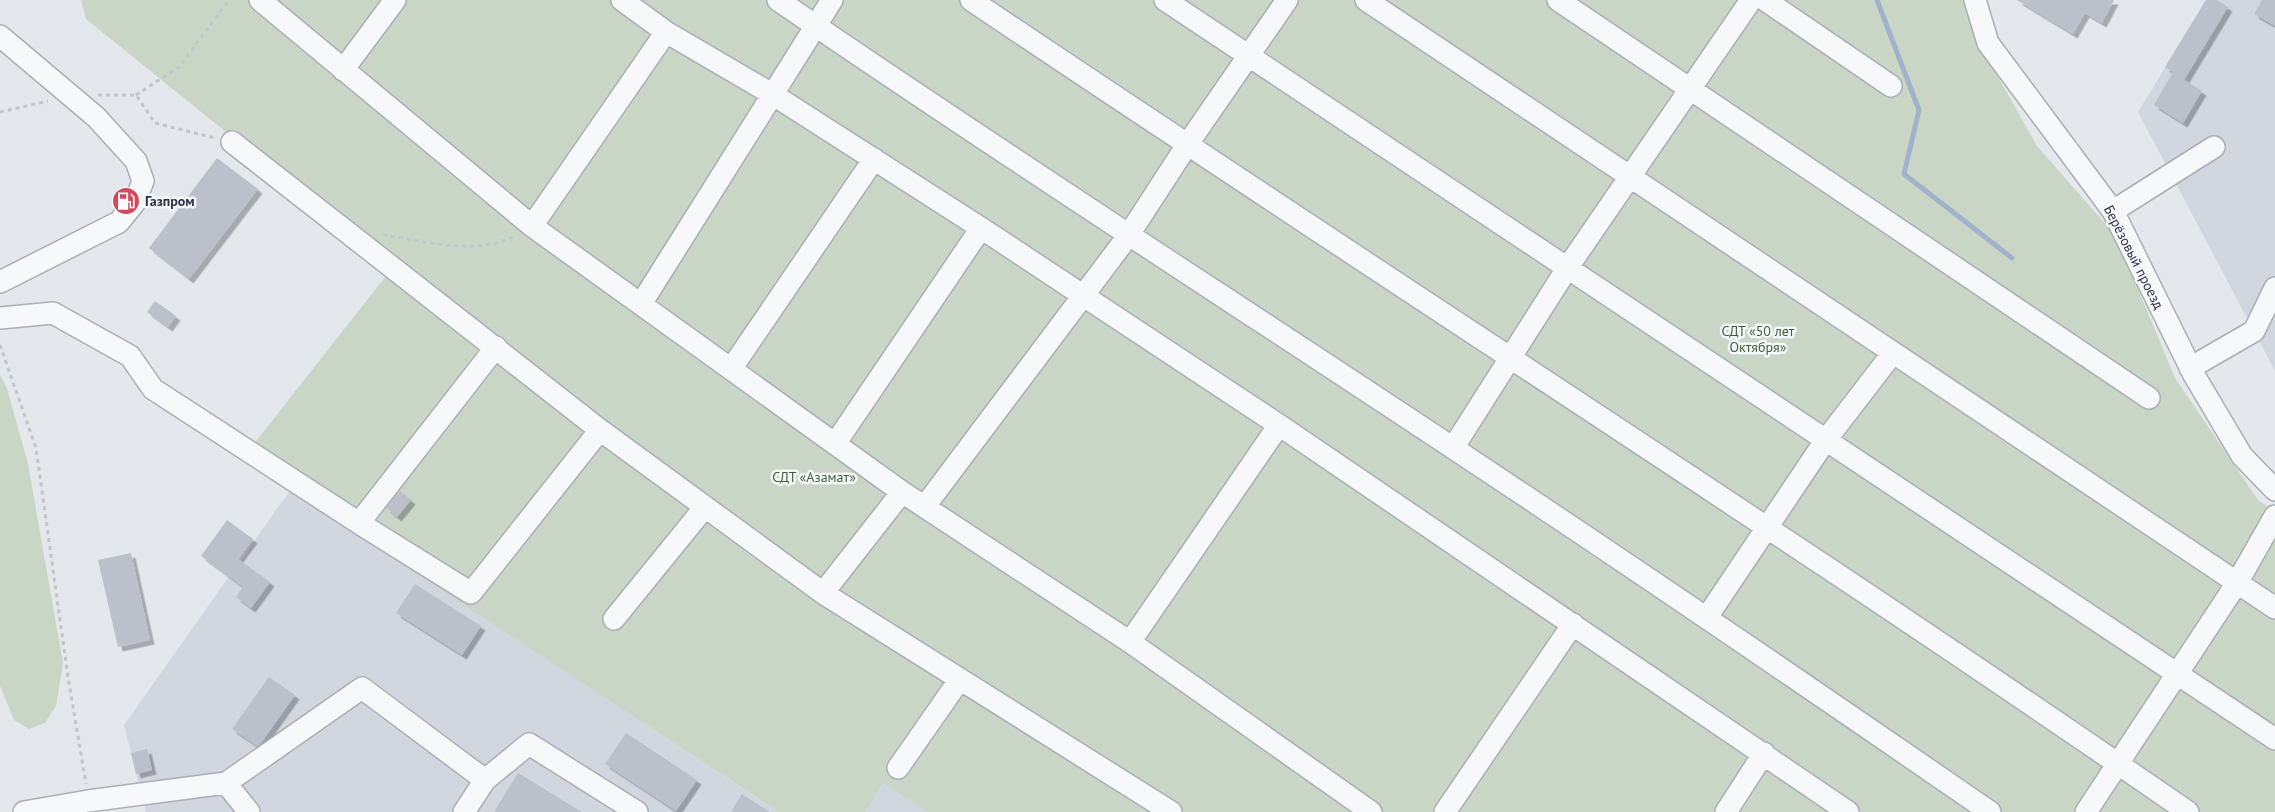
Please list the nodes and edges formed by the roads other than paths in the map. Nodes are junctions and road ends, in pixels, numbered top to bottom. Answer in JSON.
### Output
{"nodes":[{"id":1,"x":260,"y":0,"type":"edge"},
{"id":2,"x":395,"y":0,"type":"edge"},
{"id":3,"x":622,"y":0,"type":"edge"},
{"id":4,"x":778,"y":0,"type":"edge"},
{"id":5,"x":832,"y":0,"type":"edge"},
{"id":6,"x":971,"y":0,"type":"edge"},
{"id":7,"x":1165,"y":0,"type":"edge"},
{"id":8,"x":1287,"y":0,"type":"edge"},
{"id":9,"x":1366,"y":0,"type":"edge"},
{"id":10,"x":1558,"y":0,"type":"edge"},
{"id":11,"x":1751,"y":0,"type":"edge"},
{"id":12,"x":1765,"y":0,"type":"edge"},
{"id":13,"x":1975,"y":0,"type":"edge"},
{"id":14,"x":815,"y":25,"type":"junction"},
{"id":15,"x":666,"y":32,"type":"junction"},
{"id":16,"x":0,"y":36,"type":"edge"},
{"id":17,"x":1248,"y":57,"type":"junction"},
{"id":18,"x":343,"y":70,"type":"junction"},
{"id":19,"x":1891,"y":86,"type":"dead end"},
{"id":20,"x":1689,"y":88,"type":"junction"},
{"id":21,"x":772,"y":94,"type":"junction"},
{"id":22,"x":232,"y":142,"type":"dead end"},
{"id":23,"x":1187,"y":145,"type":"junction"},
{"id":24,"x":2214,"y":147,"type":"dead end"},
{"id":25,"x":874,"y":160,"type":"junction"},
{"id":26,"x":1630,"y":178,"type":"junction"},
{"id":27,"x":2113,"y":211,"type":"junction"},
{"id":28,"x":532,"y":226,"type":"junction"},
{"id":29,"x":982,"y":228,"type":"junction"},
{"id":30,"x":1128,"y":236,"type":"junction"},
{"id":31,"x":1568,"y":267,"type":"junction"},
{"id":32,"x":0,"y":282,"type":"edge"},
{"id":33,"x":2275,"y":288,"type":"edge"},
{"id":34,"x":1082,"y":295,"type":"junction"},
{"id":35,"x":641,"y":304,"type":"junction"},
{"id":36,"x":0,"y":318,"type":"edge"},
{"id":37,"x":496,"y":347,"type":"junction"},
{"id":38,"x":1892,"y":354,"type":"junction"},
{"id":39,"x":1511,"y":356,"type":"junction"},
{"id":40,"x":2190,"y":368,"type":"junction"},
{"id":41,"x":731,"y":369,"type":"junction"},
{"id":42,"x":2150,"y":398,"type":"dead end"},
{"id":43,"x":1279,"y":425,"type":"junction"},
{"id":44,"x":600,"y":430,"type":"junction"},
{"id":45,"x":1825,"y":441,"type":"junction"},
{"id":46,"x":835,"y":444,"type":"junction"},
{"id":47,"x":1453,"y":448,"type":"junction"},
{"id":48,"x":2275,"y":490,"type":"edge"},
{"id":49,"x":902,"y":492,"type":"junction"},
{"id":50,"x":925,"y":506,"type":"junction"},
{"id":51,"x":705,"y":507,"type":"junction"},
{"id":52,"x":2275,"y":516,"type":"edge"},
{"id":53,"x":359,"y":523,"type":"junction"},
{"id":54,"x":1767,"y":528,"type":"junction"},
{"id":55,"x":2237,"y":583,"type":"junction"},
{"id":56,"x":823,"y":593,"type":"junction"},
{"id":57,"x":2275,"y":608,"type":"edge"},
{"id":58,"x":1707,"y":617,"type":"junction"},
{"id":59,"x":614,"y":618,"type":"dead end"},
{"id":60,"x":1573,"y":624,"type":"junction"},
{"id":61,"x":1130,"y":642,"type":"junction"},
{"id":62,"x":2176,"y":673,"type":"junction"},
{"id":63,"x":960,"y":679,"type":"junction"},
{"id":64,"x":2275,"y":739,"type":"edge"},
{"id":65,"x":1764,"y":753,"type":"junction"},
{"id":66,"x":2117,"y":763,"type":"junction"},
{"id":67,"x":898,"y":768,"type":"dead end"},
{"id":68,"x":485,"y":780,"type":"junction"},
{"id":69,"x":226,"y":783,"type":"junction"},
{"id":70,"x":24,"y":812,"type":"edge"},
{"id":71,"x":249,"y":812,"type":"edge"},
{"id":72,"x":464,"y":812,"type":"edge"},
{"id":73,"x":637,"y":812,"type":"edge"},
{"id":74,"x":1171,"y":812,"type":"edge"},
{"id":75,"x":1371,"y":812,"type":"edge"},
{"id":76,"x":1445,"y":812,"type":"edge"},
{"id":77,"x":1726,"y":812,"type":"edge"},
{"id":78,"x":1848,"y":812,"type":"edge"},
{"id":79,"x":1990,"y":812,"type":"edge"},
{"id":80,"x":2086,"y":812,"type":"edge"},
{"id":81,"x":2188,"y":812,"type":"edge"}],
"edges":[{"from":1,"to":18,"type":"street"},
{"from":2,"to":18,"type":"street"},
{"from":3,"to":15,"type":"street"},
{"from":4,"to":14,"type":"street"},
{"from":5,"to":14,"type":"street"},
{"from":6,"to":23,"type":"street"},
{"from":7,"to":17,"type":"street"},
{"from":8,"to":17,"type":"street"},
{"from":9,"to":26,"type":"street"},
{"from":10,"to":20,"type":"street"},
{"from":11,"to":20,"type":"street"},
{"from":12,"to":19,"type":"street"},
{"from":13,"to":27,"type":"street","name":"Берёзовый проезд"},
{"from":14,"to":21,"type":"street"},
{"from":14,"to":30,"type":"street"},
{"from":15,"to":21,"type":"street"},
{"from":15,"to":28,"type":"street"},
{"from":16,"to":32,"type":"street"},
{"from":17,"to":23,"type":"street"},
{"from":17,"to":31,"type":"street"},
{"from":18,"to":28,"type":"street"},
{"from":20,"to":26,"type":"street"},
{"from":20,"to":42,"type":"street"},
{"from":21,"to":25,"type":"street"},
{"from":21,"to":35,"type":"street"},
{"from":22,"to":37,"type":"street"},
{"from":23,"to":30,"type":"street"},
{"from":23,"to":39,"type":"street"},
{"from":24,"to":27,"type":"street"},
{"from":25,"to":29,"type":"street"},
{"from":25,"to":41,"type":"street"},
{"from":26,"to":31,"type":"street"},
{"from":26,"to":38,"type":"street"},
{"from":27,"to":40,"type":"street","name":"Берёзовый проезд"},
{"from":28,"to":35,"type":"street"},
{"from":29,"to":34,"type":"street"},
{"from":29,"to":46,"type":"street"},
{"from":30,"to":34,"type":"street"},
{"from":30,"to":47,"type":"street"},
{"from":31,"to":39,"type":"street"},
{"from":31,"to":45,"type":"street"},
{"from":33,"to":40,"type":"street"},
{"from":34,"to":43,"type":"street"},
{"from":34,"to":50,"type":"street"},
{"from":35,"to":41,"type":"street"},
{"from":36,"to":53,"type":"street"},
{"from":37,"to":44,"type":"street"},
{"from":37,"to":53,"type":"street"},
{"from":38,"to":45,"type":"street"},
{"from":38,"to":55,"type":"street"},
{"from":39,"to":47,"type":"street"},
{"from":39,"to":54,"type":"street"},
{"from":40,"to":48,"type":"street","name":"Берёзовый проезд"},
{"from":41,"to":46,"type":"street"},
{"from":43,"to":60,"type":"street"},
{"from":43,"to":61,"type":"street"},
{"from":44,"to":51,"type":"street"},
{"from":44,"to":53,"type":"street"},
{"from":45,"to":54,"type":"street"},
{"from":45,"to":62,"type":"street"},
{"from":46,"to":49,"type":"street"},
{"from":47,"to":58,"type":"street"},
{"from":49,"to":50,"type":"street"},
{"from":49,"to":56,"type":"street"},
{"from":50,"to":61,"type":"street"},
{"from":51,"to":56,"type":"street"},
{"from":51,"to":59,"type":"street"},
{"from":52,"to":55,"type":"street"},
{"from":54,"to":58,"type":"street"},
{"from":54,"to":66,"type":"street"},
{"from":55,"to":57,"type":"street"},
{"from":55,"to":62,"type":"street"},
{"from":56,"to":63,"type":"street"},
{"from":58,"to":79,"type":"street"},
{"from":60,"to":65,"type":"street"},
{"from":60,"to":76,"type":"street"},
{"from":61,"to":75,"type":"street"},
{"from":62,"to":64,"type":"street"},
{"from":62,"to":66,"type":"street"},
{"from":63,"to":67,"type":"street"},
{"from":63,"to":74,"type":"street"},
{"from":65,"to":77,"type":"street"},
{"from":65,"to":78,"type":"street"},
{"from":66,"to":80,"type":"street"},
{"from":66,"to":81,"type":"street"},
{"from":68,"to":69,"type":"street"},
{"from":68,"to":72,"type":"street"},
{"from":68,"to":73,"type":"street"},
{"from":69,"to":70,"type":"street"},
{"from":69,"to":71,"type":"street"}]}
